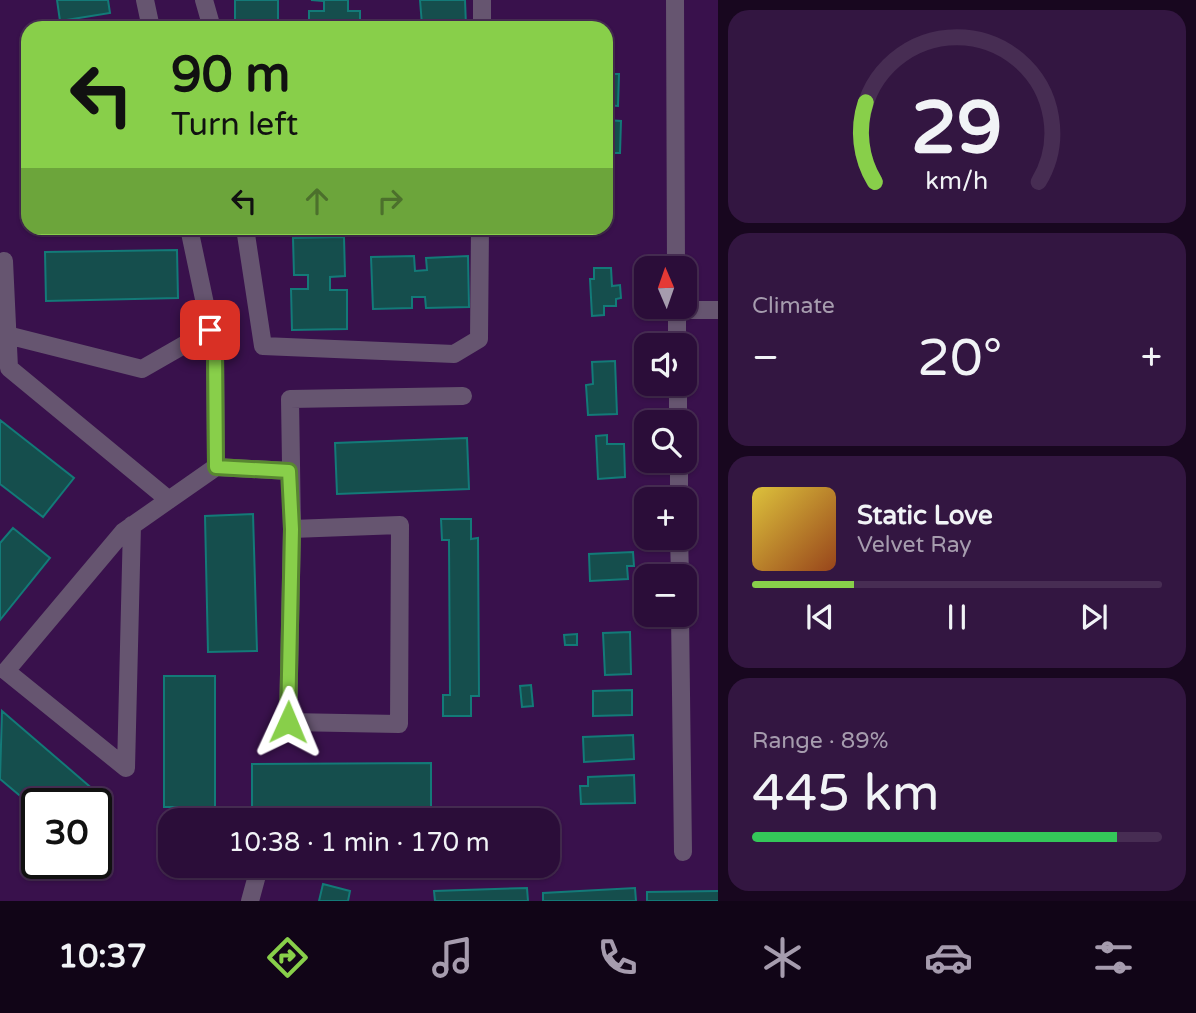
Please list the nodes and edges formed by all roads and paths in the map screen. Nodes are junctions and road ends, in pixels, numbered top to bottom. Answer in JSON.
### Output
{"nodes":[{"id":1,"x":145,"y":0,"type":"edge"},
{"id":2,"x":204,"y":0,"type":"edge"},
{"id":3,"x":482,"y":0,"type":"edge"},
{"id":4,"x":675,"y":0,"type":"edge"},
{"id":5,"x":150,"y":21,"type":"edge"},
{"id":6,"x":210,"y":21,"type":"edge"},
{"id":7,"x":482,"y":21,"type":"edge"},
{"id":8,"x":190,"y":235,"type":"edge"},
{"id":9,"x":247,"y":235,"type":"edge"},
{"id":10,"x":480,"y":235,"type":"edge"},
{"id":11,"x":676,"y":256,"type":"edge"},
{"id":12,"x":4,"y":261,"type":"dead end"},
{"id":13,"x":697,"y":309,"type":"edge"},
{"id":14,"x":718,"y":310,"type":"edge"},
{"id":15,"x":210,"y":330,"type":"junction"},
{"id":16,"x":7,"y":335,"type":"junction"},
{"id":17,"x":463,"y":396,"type":"dead end"},
{"id":18,"x":216,"y":467,"type":"junction"},
{"id":19,"x":289,"y":471,"type":"junction"},
{"id":20,"x":169,"y":500,"type":"junction"},
{"id":21,"x":132,"y":525,"type":"junction"},
{"id":22,"x":292,"y":529,"type":"junction"},
{"id":23,"x":680,"y":627,"type":"edge"},
{"id":24,"x":683,"y":852,"type":"dead end"},
{"id":25,"x":256,"y":878,"type":"edge"},
{"id":26,"x":250,"y":901,"type":"edge"}],
"edges":[{"from":1,"to":5,"type":"street"},
{"from":2,"to":6,"type":"street"},
{"from":3,"to":7,"type":"street"},
{"from":4,"to":11,"type":"street"},
{"from":8,"to":15,"type":"street"},
{"from":9,"to":10,"type":"street"},
{"from":12,"to":16,"type":"street"},
{"from":13,"to":14,"type":"street"},
{"from":15,"to":16,"type":"street"},
{"from":15,"to":18,"type":"street"},
{"from":16,"to":20,"type":"street"},
{"from":17,"to":19,"type":"street"},
{"from":18,"to":19,"type":"street"},
{"from":18,"to":20,"type":"street"},
{"from":19,"to":22,"type":"street"},
{"from":20,"to":21,"type":"street"},
{"from":21,"to":21,"type":"street"},
{"from":22,"to":22,"type":"street"},
{"from":23,"to":24,"type":"street"},
{"from":25,"to":26,"type":"street"}]}
